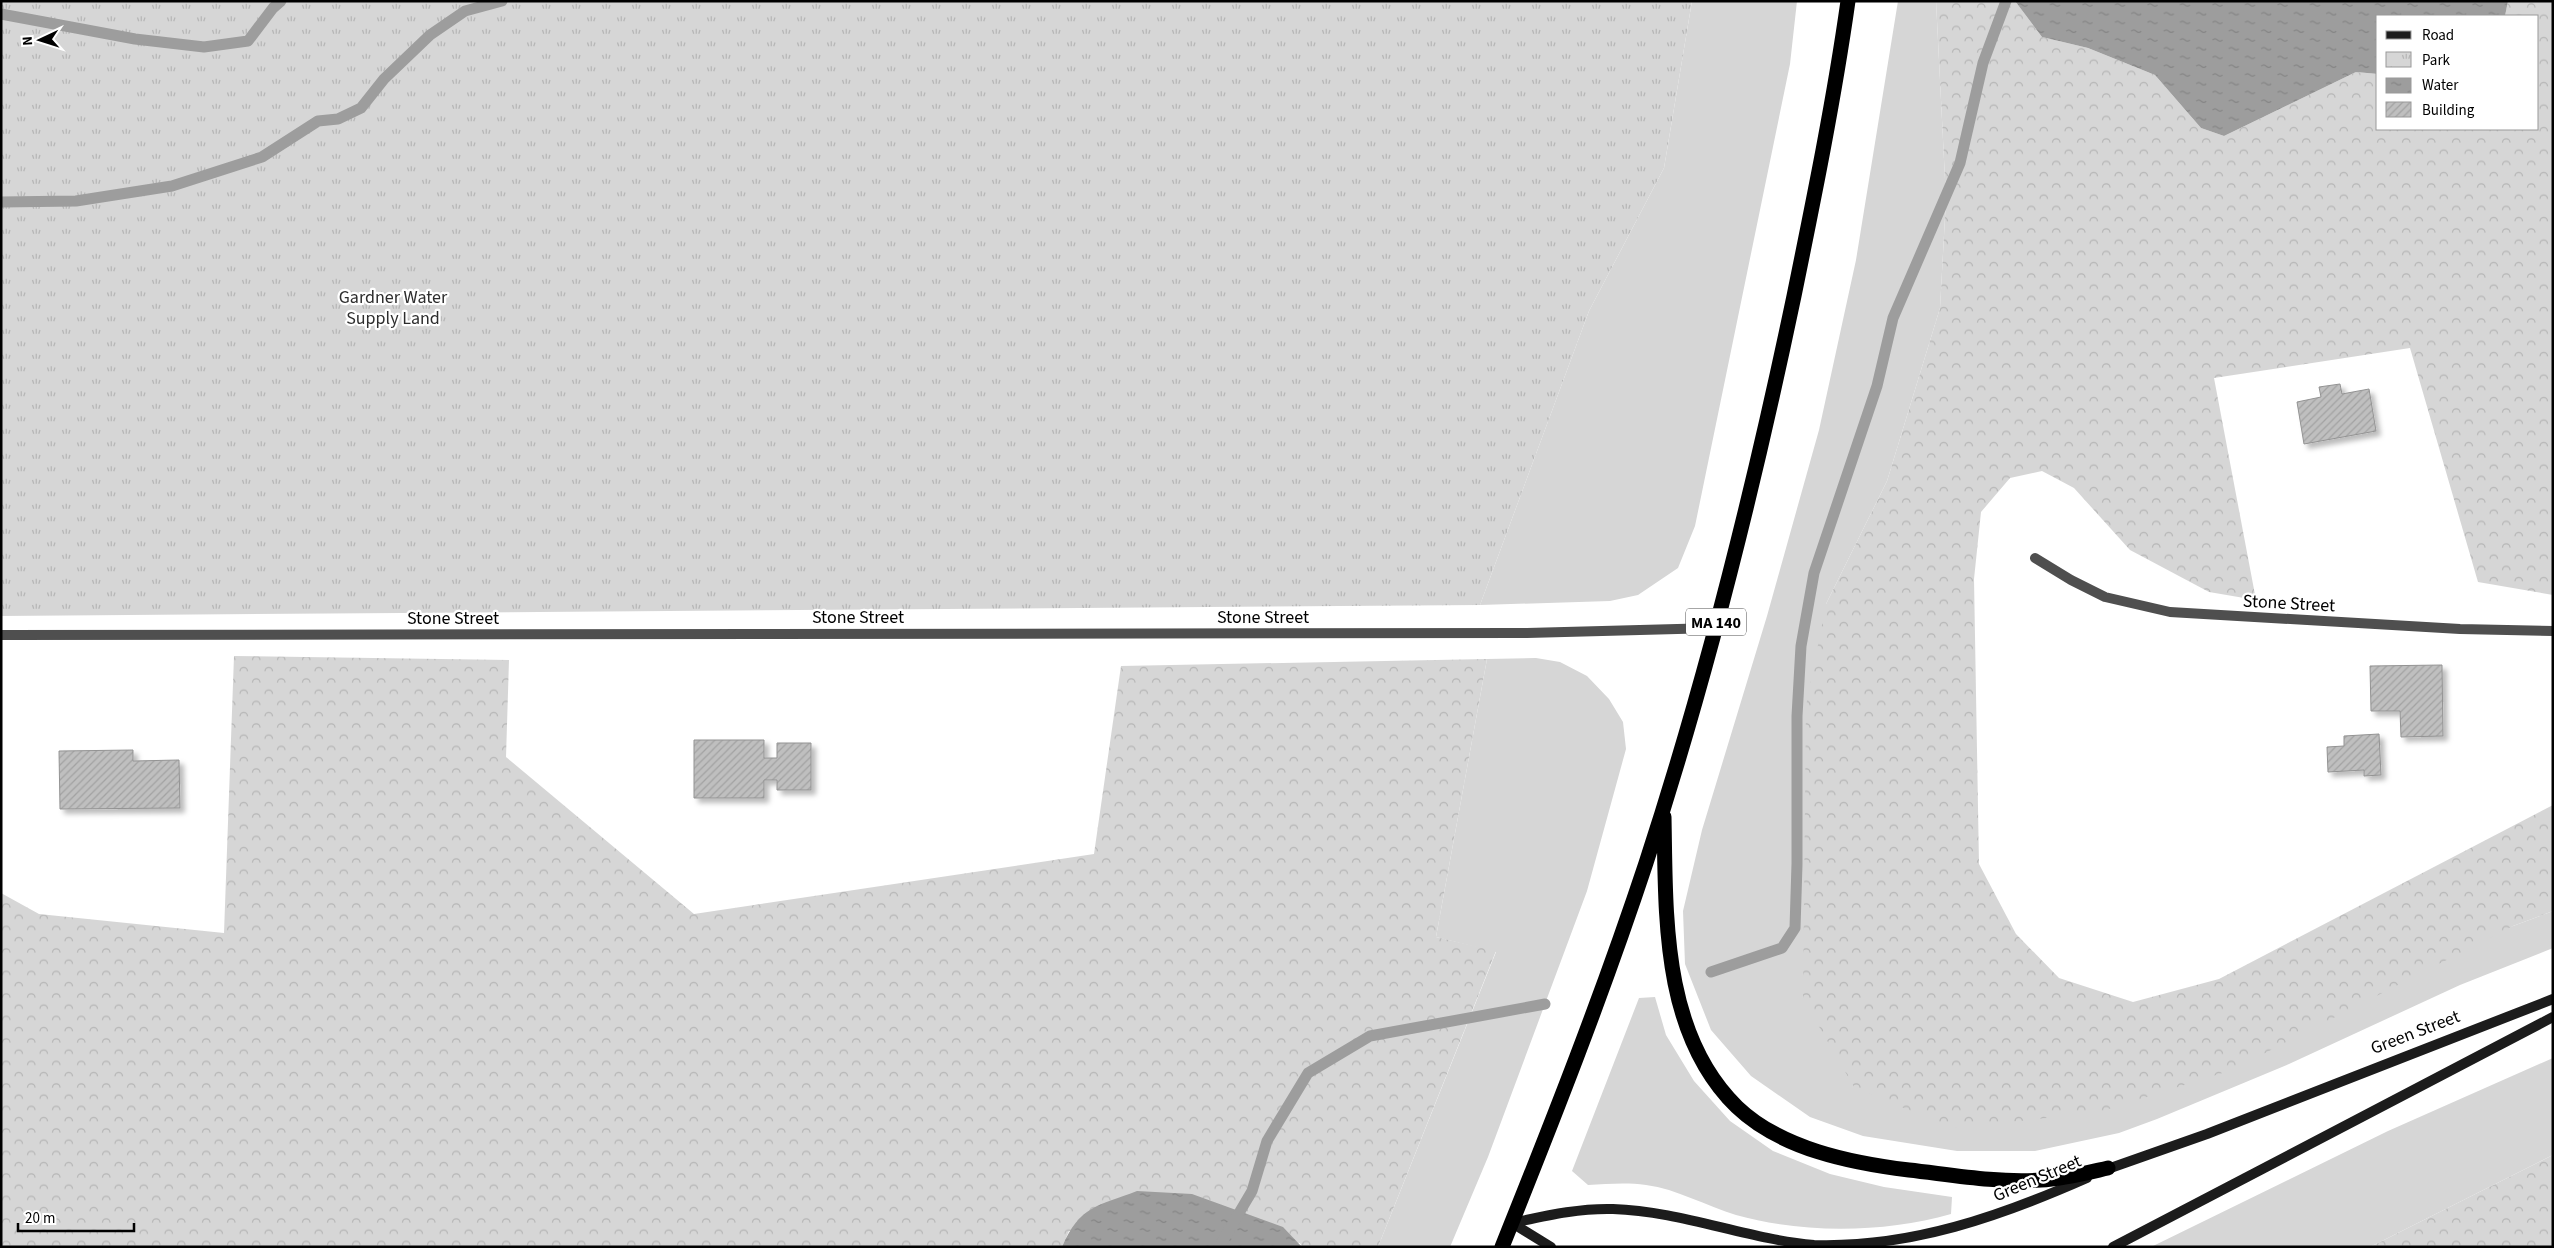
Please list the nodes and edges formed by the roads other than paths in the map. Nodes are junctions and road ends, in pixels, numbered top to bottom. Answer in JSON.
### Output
{"nodes":[{"id":1,"x":1848,"y":1,"type":"edge"},
{"id":2,"x":2036,"y":558,"type":"dead end"},
{"id":3,"x":1715,"y":628,"type":"junction"},
{"id":4,"x":2553,"y":631,"type":"edge"},
{"id":5,"x":1,"y":635,"type":"edge"},
{"id":6,"x":1664,"y":802,"type":"junction"},
{"id":7,"x":2553,"y":999,"type":"edge"},
{"id":8,"x":2553,"y":1017,"type":"edge"},
{"id":9,"x":2108,"y":1168,"type":"junction"},
{"id":10,"x":1512,"y":1223,"type":"junction"},
{"id":11,"x":1502,"y":1247,"type":"edge"},
{"id":12,"x":1551,"y":1247,"type":"edge"},
{"id":13,"x":2113,"y":1247,"type":"edge"}],
"edges":[{"from":1,"to":3,"type":"highway","number":"MA 140"},
{"from":2,"to":4,"type":"street","name":"Stone Street"},
{"from":3,"to":5,"type":"street","name":"Stone Street"},
{"from":3,"to":6,"type":"highway","number":"MA 140"},
{"from":6,"to":9,"type":"highway"},
{"from":6,"to":10,"type":"highway","number":"MA 140"},
{"from":7,"to":9,"type":"street","name":"Green Street"},
{"from":8,"to":13,"type":"street"},
{"from":9,"to":10,"type":"street","name":"Green Street"},
{"from":10,"to":11,"type":"highway","number":"MA 140"},
{"from":10,"to":12,"type":"street"}]}
